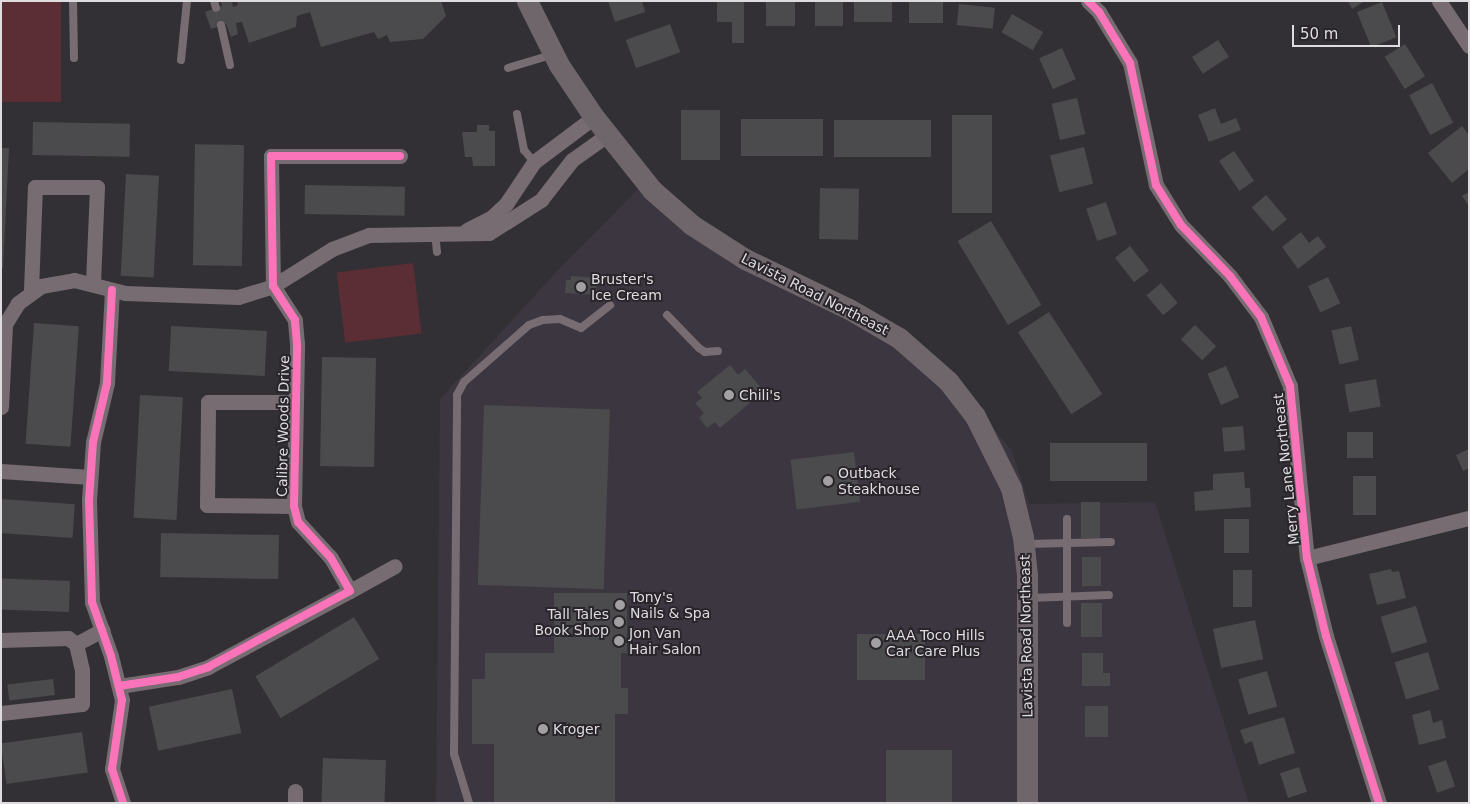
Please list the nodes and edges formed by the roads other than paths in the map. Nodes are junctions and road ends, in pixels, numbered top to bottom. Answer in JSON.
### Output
{"nodes":[{"id":1,"x":73,"y":1,"type":"edge"},
{"id":2,"x":187,"y":1,"type":"edge"},
{"id":3,"x":527,"y":1,"type":"edge"},
{"id":4,"x":1088,"y":1,"type":"edge"},
{"id":5,"x":1439,"y":1,"type":"edge"},
{"id":6,"x":221,"y":26,"type":"dead end"},
{"id":7,"x":1469,"y":46,"type":"edge"},
{"id":8,"x":553,"y":55,"type":"junction"},
{"id":9,"x":74,"y":58,"type":"dead end"},
{"id":10,"x":180,"y":60,"type":"dead end"},
{"id":11,"x":230,"y":65,"type":"dead end"},
{"id":12,"x":508,"y":68,"type":"dead end"},
{"id":13,"x":517,"y":114,"type":"dead end"},
{"id":14,"x":594,"y":118,"type":"junction"},
{"id":15,"x":607,"y":135,"type":"junction"},
{"id":16,"x":400,"y":156,"type":"dead end"},
{"id":17,"x":534,"y":162,"type":"junction"},
{"id":18,"x":464,"y":231,"type":"junction"},
{"id":19,"x":435,"y":233,"type":"junction"},
{"id":20,"x":436,"y":252,"type":"dead end"},
{"id":21,"x":93,"y":284,"type":"junction"},
{"id":22,"x":273,"y":286,"type":"junction"},
{"id":23,"x":31,"y":290,"type":"junction"},
{"id":24,"x":112,"y":290,"type":"junction"},
{"id":25,"x":610,"y":305,"type":"dead end"},
{"id":26,"x":667,"y":315,"type":"dead end"},
{"id":27,"x":718,"y":351,"type":"dead end"},
{"id":28,"x":296,"y":402,"type":"junction"},
{"id":29,"x":1,"y":407,"type":"edge"},
{"id":30,"x":1,"y":471,"type":"edge"},
{"id":31,"x":90,"y":477,"type":"junction"},
{"id":32,"x":294,"y":506,"type":"junction"},
{"id":33,"x":1067,"y":518,"type":"dead end"},
{"id":34,"x":1469,"y":518,"type":"edge"},
{"id":35,"x":1111,"y":542,"type":"dead end"},
{"id":36,"x":1066,"y":543,"type":"junction"},
{"id":37,"x":1024,"y":544,"type":"junction"},
{"id":38,"x":1308,"y":558,"type":"junction"},
{"id":39,"x":395,"y":566,"type":"dead end"},
{"id":40,"x":350,"y":591,"type":"junction"},
{"id":41,"x":1109,"y":595,"type":"dead end"},
{"id":42,"x":1067,"y":596,"type":"junction"},
{"id":43,"x":1027,"y":598,"type":"junction"},
{"id":44,"x":1067,"y":623,"type":"dead end"},
{"id":45,"x":102,"y":630,"type":"junction"},
{"id":46,"x":1,"y":640,"type":"edge"},
{"id":47,"x":76,"y":644,"type":"junction"},
{"id":48,"x":119,"y":686,"type":"junction"},
{"id":49,"x":1,"y":713,"type":"edge"},
{"id":50,"x":122,"y":803,"type":"edge"},
{"id":51,"x":469,"y":803,"type":"edge"},
{"id":52,"x":1027,"y":803,"type":"edge"},
{"id":53,"x":1379,"y":803,"type":"edge"}],
"edges":[{"from":1,"to":9,"type":"lane"},
{"from":2,"to":10,"type":"lane"},
{"from":3,"to":8,"type":"main road","name":"Lavista Road Northeast"},
{"from":4,"to":38,"type":"street","name":"Merry Lane Northeast"},
{"from":5,"to":7,"type":"street"},
{"from":6,"to":11,"type":"lane"},
{"from":8,"to":12,"type":"lane"},
{"from":8,"to":14,"type":"main road","name":"Lavista Road Northeast"},
{"from":13,"to":17,"type":"lane"},
{"from":14,"to":15,"type":"main road","name":"Lavista Road Northeast"},
{"from":14,"to":17,"type":"street"},
{"from":15,"to":18,"type":"street"},
{"from":15,"to":37,"type":"main road","name":"Lavista Road Northeast"},
{"from":16,"to":22,"type":"street"},
{"from":17,"to":18,"type":"street"},
{"from":18,"to":19,"type":"street"},
{"from":19,"to":20,"type":"lane"},
{"from":19,"to":22,"type":"street"},
{"from":21,"to":23,"type":"street"},
{"from":21,"to":23,"type":"street"},
{"from":21,"to":24,"type":"street"},
{"from":22,"to":24,"type":"street"},
{"from":22,"to":28,"type":"street","name":"Calibre Woods Drive"},
{"from":23,"to":29,"type":"street"},
{"from":24,"to":31,"type":"street"},
{"from":25,"to":51,"type":"lane"},
{"from":26,"to":27,"type":"lane"},
{"from":28,"to":32,"type":"street","name":"Calibre Woods Drive"},
{"from":28,"to":32,"type":"street","name":"Calibre Woods Drive"},
{"from":30,"to":31,"type":"street"},
{"from":31,"to":45,"type":"street"},
{"from":32,"to":40,"type":"street","name":"Calibre Woods Drive"},
{"from":33,"to":36,"type":"lane"},
{"from":34,"to":38,"type":"street"},
{"from":35,"to":36,"type":"lane"},
{"from":36,"to":37,"type":"lane"},
{"from":36,"to":42,"type":"lane"},
{"from":37,"to":43,"type":"main road","name":"Lavista Road Northeast"},
{"from":38,"to":53,"type":"street","name":"Merry Lane Northeast"},
{"from":39,"to":40,"type":"street"},
{"from":40,"to":48,"type":"street"},
{"from":41,"to":42,"type":"lane"},
{"from":42,"to":43,"type":"lane"},
{"from":42,"to":44,"type":"lane"},
{"from":43,"to":52,"type":"main road","name":"Lavista Road Northeast"},
{"from":45,"to":47,"type":"street"},
{"from":45,"to":48,"type":"street"},
{"from":46,"to":47,"type":"street"},
{"from":47,"to":49,"type":"street"},
{"from":48,"to":50,"type":"street"}]}
